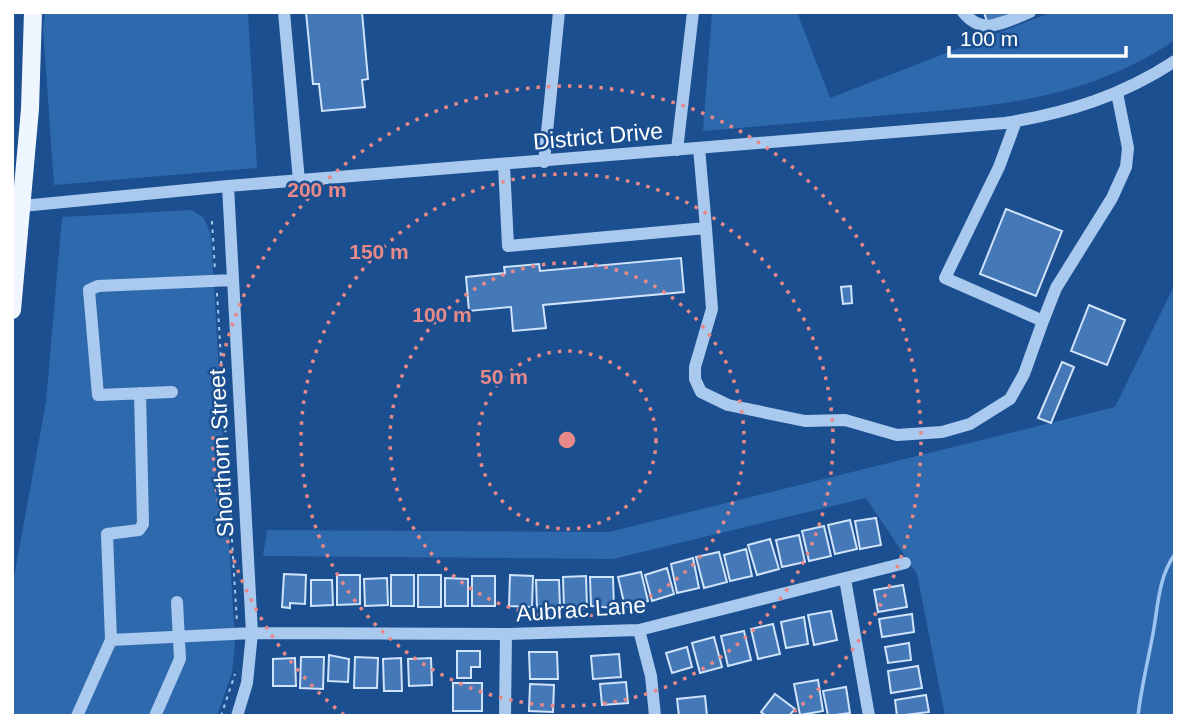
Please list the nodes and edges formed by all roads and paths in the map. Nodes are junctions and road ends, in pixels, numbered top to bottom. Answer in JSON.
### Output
{"nodes":[{"id":1,"x":33,"y":12,"type":"edge"},
{"id":2,"x":284,"y":12,"type":"edge"},
{"id":3,"x":559,"y":12,"type":"edge"},
{"id":4,"x":694,"y":12,"type":"edge"},
{"id":5,"x":963,"y":12,"type":"edge"},
{"id":6,"x":1030,"y":12,"type":"edge"},
{"id":7,"x":1175,"y":61,"type":"edge"},
{"id":8,"x":1117,"y":93,"type":"junction"},
{"id":9,"x":1016,"y":121,"type":"junction"},
{"id":10,"x":699,"y":148,"type":"junction"},
{"id":11,"x":677,"y":150,"type":"junction"},
{"id":12,"x":544,"y":162,"type":"junction"},
{"id":13,"x":504,"y":164,"type":"junction"},
{"id":14,"x":299,"y":181,"type":"junction"},
{"id":15,"x":228,"y":186,"type":"junction"},
{"id":16,"x":18,"y":207,"type":"edge"},
{"id":17,"x":212,"y":221,"type":"dead end"},
{"id":18,"x":706,"y":228,"type":"junction"},
{"id":19,"x":233,"y":279,"type":"junction"},
{"id":20,"x":216,"y":280,"type":"junction"},
{"id":21,"x":12,"y":310,"type":"edge"},
{"id":22,"x":1043,"y":321,"type":"junction"},
{"id":23,"x":172,"y":392,"type":"dead end"},
{"id":24,"x":140,"y":394,"type":"junction"},
{"id":25,"x":905,"y":563,"type":"dead end"},
{"id":26,"x":845,"y":579,"type":"junction"},
{"id":27,"x":177,"y":602,"type":"dead end"},
{"id":28,"x":639,"y":630,"type":"junction"},
{"id":29,"x":252,"y":633,"type":"junction"},
{"id":30,"x":238,"y":634,"type":"junction"},
{"id":31,"x":506,"y":634,"type":"junction"},
{"id":32,"x":179,"y":637,"type":"junction"},
{"id":33,"x":111,"y":640,"type":"junction"},
{"id":34,"x":236,"y":664,"type":"dead end"},
{"id":35,"x":77,"y":716,"type":"edge"},
{"id":36,"x":155,"y":716,"type":"edge"},
{"id":37,"x":221,"y":716,"type":"edge"},
{"id":38,"x":237,"y":716,"type":"edge"},
{"id":39,"x":505,"y":716,"type":"edge"},
{"id":40,"x":655,"y":716,"type":"edge"},
{"id":41,"x":869,"y":716,"type":"edge"}],
"edges":[{"from":1,"to":16,"type":"main road"},
{"from":2,"to":14,"type":"street"},
{"from":3,"to":12,"type":"street"},
{"from":4,"to":11,"type":"street"},
{"from":5,"to":6,"type":"street"},
{"from":7,"to":8,"type":"street","name":"District Drive"},
{"from":8,"to":9,"type":"street","name":"District Drive"},
{"from":8,"to":22,"type":"street"},
{"from":9,"to":10,"type":"street","name":"District Drive"},
{"from":9,"to":22,"type":"street"},
{"from":10,"to":11,"type":"street","name":"District Drive"},
{"from":10,"to":18,"type":"street"},
{"from":11,"to":12,"type":"street","name":"District Drive"},
{"from":12,"to":13,"type":"street","name":"District Drive"},
{"from":13,"to":14,"type":"street","name":"District Drive"},
{"from":13,"to":18,"type":"street"},
{"from":14,"to":15,"type":"street","name":"District Drive"},
{"from":15,"to":16,"type":"street","name":"District Drive"},
{"from":15,"to":19,"type":"street","name":"Shorthorn Street"},
{"from":16,"to":21,"type":"main road"},
{"from":17,"to":20,"type":"path"},
{"from":18,"to":22,"type":"street"},
{"from":19,"to":20,"type":"street"},
{"from":19,"to":29,"type":"street","name":"Shorthorn Street"},
{"from":20,"to":24,"type":"street"},
{"from":20,"to":30,"type":"path"},
{"from":23,"to":24,"type":"street"},
{"from":24,"to":33,"type":"street"},
{"from":25,"to":26,"type":"street","name":"Aubrac Lane"},
{"from":26,"to":28,"type":"street","name":"Aubrac Lane"},
{"from":26,"to":41,"type":"street"},
{"from":27,"to":32,"type":"street"},
{"from":28,"to":31,"type":"street","name":"Aubrac Lane"},
{"from":28,"to":40,"type":"street"},
{"from":29,"to":30,"type":"street","name":"Aubrac Lane"},
{"from":29,"to":31,"type":"street","name":"Aubrac Lane"},
{"from":29,"to":38,"type":"street","name":"Shorthorn Street"},
{"from":30,"to":32,"type":"street","name":"Aubrac Lane"},
{"from":31,"to":39,"type":"street"},
{"from":32,"to":33,"type":"street","name":"Aubrac Lane"},
{"from":32,"to":36,"type":"street"},
{"from":33,"to":35,"type":"street"},
{"from":34,"to":37,"type":"path"}]}
